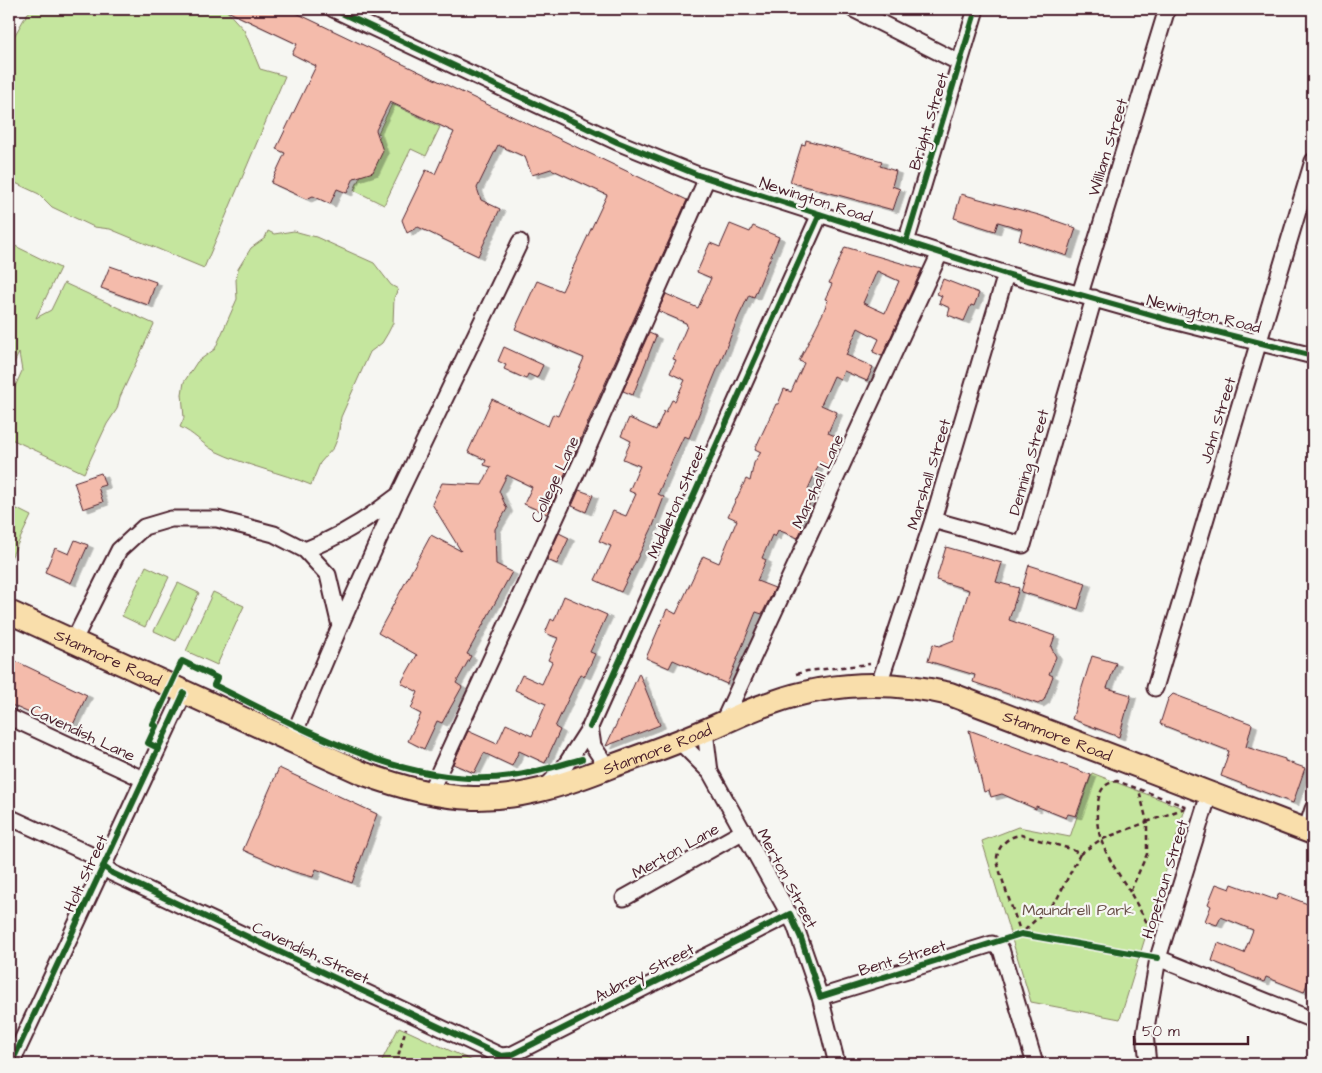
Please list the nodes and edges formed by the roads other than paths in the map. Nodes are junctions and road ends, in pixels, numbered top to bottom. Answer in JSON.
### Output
{"nodes":[{"id":1,"x":333,"y":9,"type":"edge"},
{"id":2,"x":853,"y":9,"type":"edge"},
{"id":3,"x":976,"y":9,"type":"edge"},
{"id":4,"x":1167,"y":9,"type":"edge"},
{"id":5,"x":960,"y":63,"type":"junction"},
{"id":6,"x":1313,"y":161,"type":"edge"},
{"id":7,"x":707,"y":178,"type":"junction"},
{"id":8,"x":820,"y":214,"type":"junction"},
{"id":9,"x":520,"y":242,"type":"dead end"},
{"id":10,"x":906,"y":242,"type":"junction"},
{"id":11,"x":940,"y":253,"type":"junction"},
{"id":12,"x":1006,"y":274,"type":"junction"},
{"id":13,"x":1087,"y":296,"type":"junction"},
{"id":14,"x":1259,"y":342,"type":"junction"},
{"id":15,"x":1313,"y":356,"type":"edge"},
{"id":16,"x":398,"y":496,"type":"junction"},
{"id":17,"x":933,"y":520,"type":"junction"},
{"id":18,"x":305,"y":550,"type":"junction"},
{"id":19,"x":9,"y":612,"type":"edge"},
{"id":20,"x":340,"y":626,"type":"junction"},
{"id":21,"x":73,"y":642,"type":"junction"},
{"id":22,"x":883,"y":674,"type":"junction"},
{"id":23,"x":1155,"y":688,"type":"dead end"},
{"id":24,"x":184,"y":693,"type":"junction"},
{"id":25,"x":9,"y":717,"type":"edge"},
{"id":26,"x":714,"y":726,"type":"junction"},
{"id":27,"x":590,"y":727,"type":"junction"},
{"id":28,"x":679,"y":741,"type":"junction"},
{"id":29,"x":291,"y":742,"type":"junction"},
{"id":30,"x":608,"y":768,"type":"junction"},
{"id":31,"x":710,"y":772,"type":"junction"},
{"id":32,"x":143,"y":779,"type":"junction"},
{"id":33,"x":433,"y":784,"type":"junction"},
{"id":34,"x":543,"y":790,"type":"junction"},
{"id":35,"x":1209,"y":794,"type":"junction"},
{"id":36,"x":1313,"y":809,"type":"edge"},
{"id":37,"x":9,"y":817,"type":"edge"},
{"id":38,"x":744,"y":831,"type":"junction"},
{"id":39,"x":1310,"y":832,"type":"edge"},
{"id":40,"x":103,"y":866,"type":"junction"},
{"id":41,"x":624,"y":898,"type":"dead end"},
{"id":42,"x":790,"y":914,"type":"junction"},
{"id":43,"x":1158,"y":958,"type":"junction"},
{"id":44,"x":820,"y":997,"type":"junction"},
{"id":45,"x":1313,"y":1020,"type":"edge"},
{"id":46,"x":511,"y":1055,"type":"joint"},
{"id":47,"x":11,"y":1064,"type":"edge"},
{"id":48,"x":837,"y":1064,"type":"edge"},
{"id":49,"x":1035,"y":1064,"type":"edge"},
{"id":50,"x":1148,"y":1064,"type":"edge"}],
"edges":[{"from":1,"to":7,"type":"street","name":"Newington Road"},
{"from":2,"to":5,"type":"street"},
{"from":3,"to":5,"type":"street","name":"Bright Street"},
{"from":4,"to":13,"type":"street","name":"William Street"},
{"from":5,"to":10,"type":"street","name":"Bright Street"},
{"from":6,"to":14,"type":"street","name":"John Street"},
{"from":7,"to":8,"type":"street","name":"Newington Road"},
{"from":7,"to":33,"type":"street","name":"College Lane"},
{"from":8,"to":10,"type":"street","name":"Newington Road"},
{"from":8,"to":27,"type":"street","name":"Middleton Street"},
{"from":9,"to":16,"type":"street"},
{"from":10,"to":11,"type":"street","name":"Newington Road"},
{"from":11,"to":12,"type":"street","name":"Newington Road"},
{"from":11,"to":26,"type":"street","name":"Marshall Lane"},
{"from":12,"to":13,"type":"street","name":"Newington Road"},
{"from":12,"to":17,"type":"street","name":"Marshall Street"},
{"from":13,"to":14,"type":"street","name":"Newington Road"},
{"from":13,"to":17,"type":"street","name":"Denning Street"},
{"from":14,"to":15,"type":"street","name":"Newington Road"},
{"from":14,"to":23,"type":"street","name":"John Street"},
{"from":16,"to":18,"type":"street"},
{"from":16,"to":20,"type":"street"},
{"from":17,"to":22,"type":"street","name":"Marshall Street"},
{"from":18,"to":20,"type":"street"},
{"from":18,"to":21,"type":"street"},
{"from":19,"to":21,"type":"highway","name":"Stanmore Road"},
{"from":20,"to":29,"type":"street"},
{"from":21,"to":24,"type":"highway","name":"Stanmore Road"},
{"from":22,"to":26,"type":"highway","name":"Stanmore Road"},
{"from":22,"to":35,"type":"highway","name":"Stanmore Road"},
{"from":24,"to":29,"type":"highway","name":"Stanmore Road"},
{"from":24,"to":32,"type":"street","name":"Holt Street"},
{"from":25,"to":32,"type":"street","name":"Cavendish Lane"},
{"from":26,"to":28,"type":"highway","name":"Stanmore Road"},
{"from":26,"to":31,"type":"street","name":"Merton Street"},
{"from":27,"to":30,"type":"street"},
{"from":27,"to":34,"type":"street","name":"Middleton Street"},
{"from":28,"to":30,"type":"highway","name":"Stanmore Road"},
{"from":28,"to":31,"type":"street","name":"Merton Street"},
{"from":29,"to":33,"type":"highway","name":"Stanmore Road"},
{"from":30,"to":34,"type":"highway","name":"Stanmore Road"},
{"from":31,"to":38,"type":"street","name":"Merton Street"},
{"from":32,"to":40,"type":"street","name":"Holt Street"},
{"from":33,"to":34,"type":"highway","name":"Stanmore Road"},
{"from":35,"to":39,"type":"highway","name":"Stanmore Road"},
{"from":35,"to":43,"type":"street","name":"Hopetoun Street"},
{"from":36,"to":39,"type":"street"},
{"from":37,"to":40,"type":"street","name":"Cavendish Street"},
{"from":38,"to":41,"type":"street","name":"Merton Lane"},
{"from":38,"to":42,"type":"street","name":"Merton Street"},
{"from":40,"to":46,"type":"street","name":"Cavendish Street"},
{"from":40,"to":47,"type":"street","name":"Holt Street"},
{"from":42,"to":44,"type":"street","name":"Merton Street"},
{"from":42,"to":46,"type":"street","name":"Aubrey Street"},
{"from":43,"to":45,"type":"street"},
{"from":43,"to":50,"type":"street","name":"Hopetoun Street"},
{"from":44,"to":48,"type":"street","name":"Merton Street"},
{"from":44,"to":49,"type":"street","name":"Bent Street"}]}
